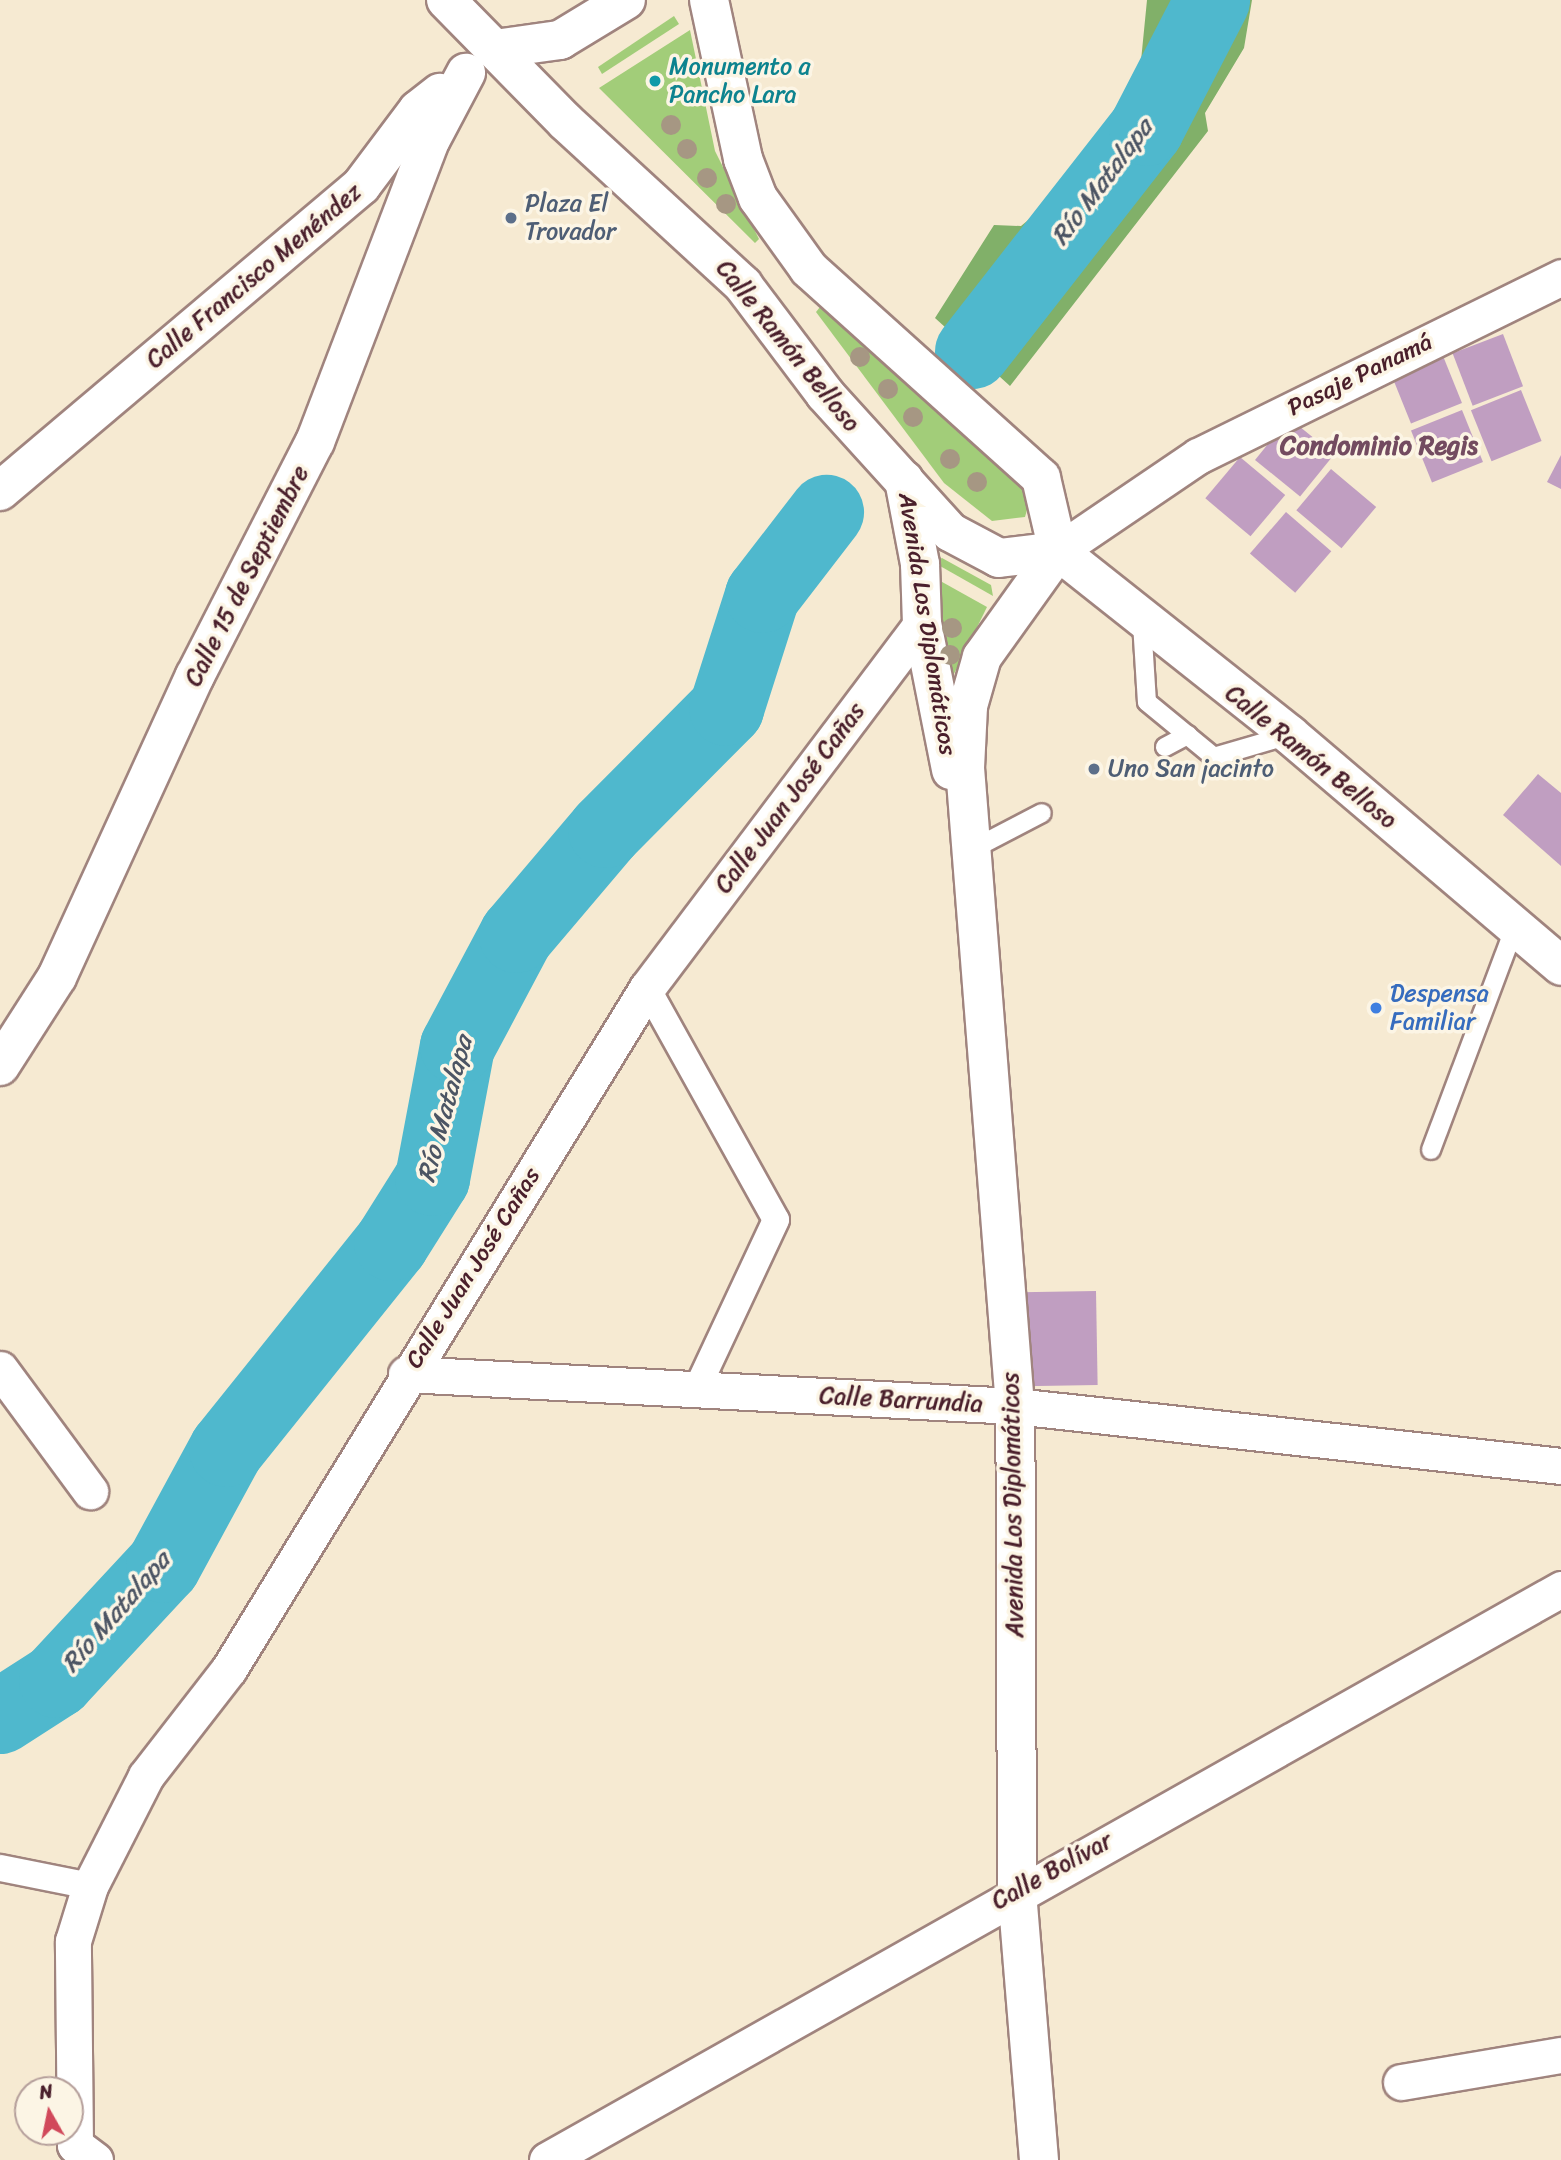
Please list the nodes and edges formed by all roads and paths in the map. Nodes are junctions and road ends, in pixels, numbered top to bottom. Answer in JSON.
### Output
{"nodes":[{"id":1,"x":446,"y":0,"type":"edge"},
{"id":2,"x":626,"y":0,"type":"edge"},
{"id":3,"x":709,"y":0,"type":"edge"},
{"id":4,"x":495,"y":49,"type":"junction"},
{"id":5,"x":466,"y":73,"type":"junction"},
{"id":6,"x":1561,"y":276,"type":"edge"},
{"id":7,"x":904,"y":480,"type":"junction"},
{"id":8,"x":0,"y":491,"type":"edge"},
{"id":9,"x":1058,"y":551,"type":"junction"},
{"id":10,"x":922,"y":623,"type":"junction"},
{"id":11,"x":1142,"y":623,"type":"junction"},
{"id":12,"x":1188,"y":735,"type":"junction"},
{"id":13,"x":1290,"y":735,"type":"junction"},
{"id":14,"x":1165,"y":747,"type":"dead end"},
{"id":15,"x":1042,"y":813,"type":"dead end"},
{"id":16,"x":969,"y":851,"type":"junction"},
{"id":17,"x":1515,"y":928,"type":"junction"},
{"id":18,"x":1561,"y":966,"type":"edge"},
{"id":19,"x":647,"y":988,"type":"junction"},
{"id":20,"x":0,"y":1066,"type":"edge"},
{"id":21,"x":1431,"y":1150,"type":"dead end"},
{"id":22,"x":0,"y":1368,"type":"edge"},
{"id":23,"x":406,"y":1374,"type":"junction"},
{"id":24,"x":697,"y":1390,"type":"junction"},
{"id":25,"x":1015,"y":1406,"type":"junction"},
{"id":26,"x":1561,"y":1466,"type":"edge"},
{"id":27,"x":90,"y":1491,"type":"dead end"},
{"id":28,"x":1561,"y":1589,"type":"edge"},
{"id":29,"x":0,"y":1868,"type":"edge"},
{"id":30,"x":90,"y":1886,"type":"junction"},
{"id":31,"x":1017,"y":1891,"type":"junction"},
{"id":32,"x":1561,"y":2054,"type":"edge"},
{"id":33,"x":1401,"y":2082,"type":"dead end"},
{"id":34,"x":79,"y":2155,"type":"edge"},
{"id":35,"x":547,"y":2160,"type":"edge"},
{"id":36,"x":1039,"y":2160,"type":"edge"}],
"edges":[{"from":1,"to":4,"type":"street","name":"Calle Ramón Belloso"},
{"from":2,"to":4,"type":"street"},
{"from":3,"to":9,"type":"street"},
{"from":4,"to":5,"type":"street","name":"Calle Francisco Menéndez"},
{"from":4,"to":7,"type":"street","name":"Calle Ramón Belloso"},
{"from":5,"to":8,"type":"street","name":"Calle Francisco Menéndez"},
{"from":5,"to":20,"type":"street","name":"Calle 15 de Septiembre"},
{"from":6,"to":9,"type":"street","name":"Pasaje Panamá"},
{"from":7,"to":9,"type":"street","name":"Calle Ramón Belloso"},
{"from":7,"to":10,"type":"street","name":"Avenida Los Diplomáticos"},
{"from":9,"to":11,"type":"street","name":"Calle Ramón Belloso"},
{"from":9,"to":16,"type":"street","name":"Avenida Los Diplomáticos"},
{"from":10,"to":16,"type":"street","name":"Avenida Los Diplomáticos"},
{"from":10,"to":19,"type":"street","name":"Calle Juan José Cañas"},
{"from":11,"to":12,"type":"lane"},
{"from":11,"to":13,"type":"street","name":"Calle Ramón Belloso"},
{"from":12,"to":13,"type":"lane"},
{"from":12,"to":14,"type":"lane"},
{"from":13,"to":17,"type":"street","name":"Calle Ramón Belloso"},
{"from":15,"to":16,"type":"lane"},
{"from":16,"to":25,"type":"street","name":"Avenida Los Diplomáticos"},
{"from":17,"to":18,"type":"street","name":"Calle Ramón Belloso"},
{"from":17,"to":21,"type":"lane"},
{"from":19,"to":23,"type":"street","name":"Calle Juan José Cañas"},
{"from":19,"to":24,"type":"street"},
{"from":22,"to":27,"type":"street"},
{"from":23,"to":24,"type":"street","name":"Calle Barrundia"},
{"from":23,"to":30,"type":"street","name":"Calle Juan José Cañas"},
{"from":24,"to":25,"type":"street","name":"Calle Barrundia"},
{"from":25,"to":26,"type":"street","name":"Calle Barrundia"},
{"from":25,"to":31,"type":"street","name":"Avenida Los Diplomáticos"},
{"from":28,"to":31,"type":"street","name":"Calle Bolívar"},
{"from":29,"to":30,"type":"street"},
{"from":30,"to":34,"type":"street","name":"Calle Juan José Cañas"},
{"from":31,"to":35,"type":"street","name":"Calle Bolívar"},
{"from":31,"to":36,"type":"street","name":"Avenida Los Diplomáticos"},
{"from":32,"to":33,"type":"street"}]}
